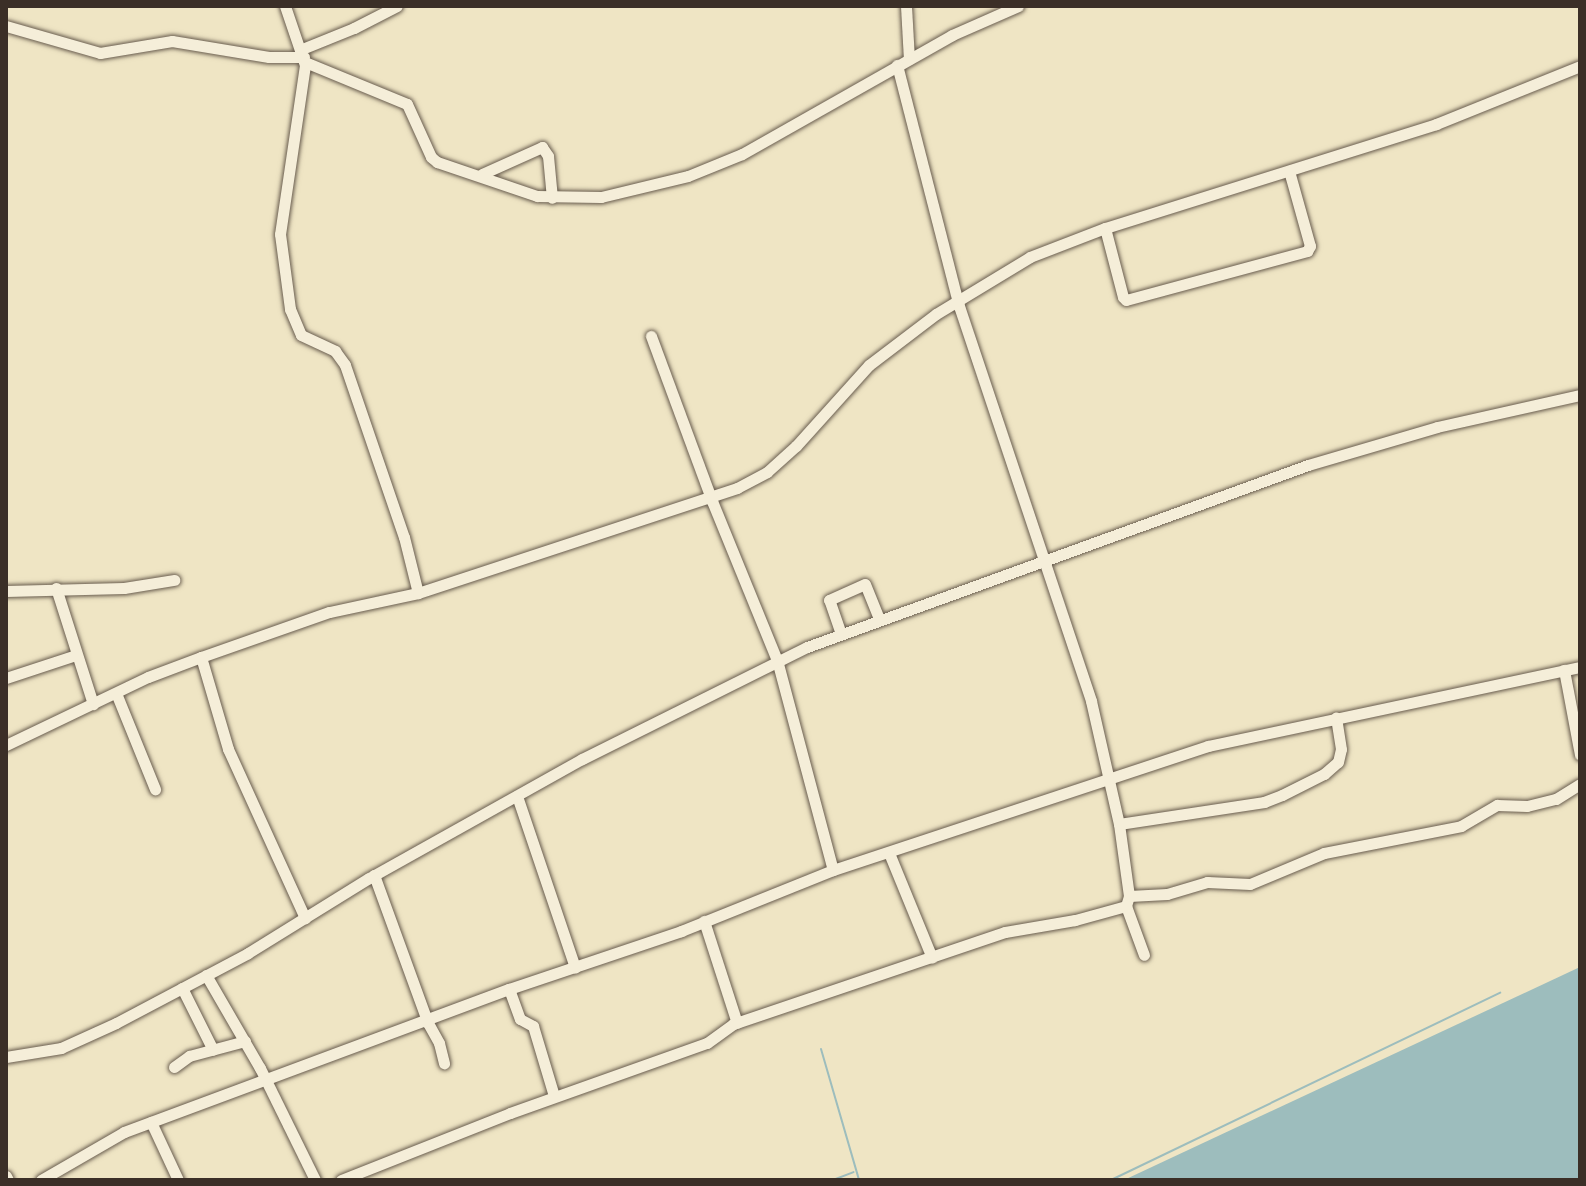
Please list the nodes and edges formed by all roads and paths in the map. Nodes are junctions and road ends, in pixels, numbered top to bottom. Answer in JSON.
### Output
{"nodes":[{"id":1,"x":285,"y":6,"type":"edge"},
{"id":2,"x":397,"y":6,"type":"edge"},
{"id":3,"x":906,"y":6,"type":"edge"},
{"id":4,"x":1018,"y":6,"type":"edge"},
{"id":5,"x":6,"y":26,"type":"edge"},
{"id":6,"x":303,"y":56,"type":"junction"},
{"id":7,"x":909,"y":59,"type":"junction"},
{"id":8,"x":897,"y":65,"type":"junction"},
{"id":9,"x":1580,"y":66,"type":"edge"},
{"id":10,"x":1289,"y":171,"type":"junction"},
{"id":11,"x":482,"y":174,"type":"junction"},
{"id":12,"x":552,"y":198,"type":"junction"},
{"id":13,"x":1105,"y":228,"type":"junction"},
{"id":14,"x":958,"y":301,"type":"junction"},
{"id":15,"x":651,"y":336,"type":"dead end"},
{"id":16,"x":1580,"y":395,"type":"edge"},
{"id":17,"x":711,"y":499,"type":"junction"},
{"id":18,"x":1043,"y":560,"type":"junction"},
{"id":19,"x":174,"y":580,"type":"dead end"},
{"id":20,"x":56,"y":588,"type":"junction"},
{"id":21,"x":6,"y":591,"type":"edge"},
{"id":22,"x":418,"y":593,"type":"junction"},
{"id":23,"x":879,"y":619,"type":"junction"},
{"id":24,"x":841,"y":634,"type":"junction"},
{"id":25,"x":76,"y":655,"type":"junction"},
{"id":26,"x":201,"y":657,"type":"junction"},
{"id":27,"x":777,"y":660,"type":"junction"},
{"id":28,"x":1580,"y":667,"type":"edge"},
{"id":29,"x":1564,"y":670,"type":"junction"},
{"id":30,"x":6,"y":678,"type":"edge"},
{"id":31,"x":116,"y":693,"type":"junction"},
{"id":32,"x":93,"y":704,"type":"junction"},
{"id":33,"x":1336,"y":717,"type":"junction"},
{"id":34,"x":6,"y":745,"type":"edge"},
{"id":35,"x":1580,"y":755,"type":"edge"},
{"id":36,"x":1110,"y":778,"type":"junction"},
{"id":37,"x":1580,"y":784,"type":"edge"},
{"id":38,"x":155,"y":789,"type":"dead end"},
{"id":39,"x":517,"y":796,"type":"junction"},
{"id":40,"x":1119,"y":824,"type":"junction"},
{"id":41,"x":889,"y":853,"type":"junction"},
{"id":42,"x":833,"y":870,"type":"junction"},
{"id":43,"x":374,"y":875,"type":"junction"},
{"id":44,"x":1128,"y":901,"type":"junction"},
{"id":45,"x":305,"y":918,"type":"junction"},
{"id":46,"x":704,"y":921,"type":"junction"},
{"id":47,"x":1144,"y":955,"type":"dead end"},
{"id":48,"x":932,"y":958,"type":"junction"},
{"id":49,"x":575,"y":967,"type":"junction"},
{"id":50,"x":206,"y":975,"type":"junction"},
{"id":51,"x":182,"y":988,"type":"junction"},
{"id":52,"x":509,"y":989,"type":"junction"},
{"id":53,"x":427,"y":1021,"type":"junction"},
{"id":54,"x":737,"y":1023,"type":"junction"},
{"id":55,"x":245,"y":1041,"type":"junction"},
{"id":56,"x":213,"y":1050,"type":"junction"},
{"id":57,"x":6,"y":1057,"type":"edge"},
{"id":58,"x":444,"y":1063,"type":"dead end"},
{"id":59,"x":174,"y":1067,"type":"dead end"},
{"id":60,"x":265,"y":1078,"type":"junction"},
{"id":61,"x":554,"y":1096,"type":"junction"},
{"id":62,"x":151,"y":1122,"type":"junction"},
{"id":63,"x":41,"y":1180,"type":"edge"},
{"id":64,"x":178,"y":1180,"type":"edge"},
{"id":65,"x":315,"y":1180,"type":"edge"},
{"id":66,"x":341,"y":1180,"type":"edge"}],
"edges":[{"from":1,"to":6,"type":"street"},
{"from":2,"to":6,"type":"street"},
{"from":3,"to":7,"type":"street"},
{"from":4,"to":7,"type":"street"},
{"from":5,"to":6,"type":"street"},
{"from":6,"to":11,"type":"street"},
{"from":6,"to":22,"type":"street"},
{"from":7,"to":8,"type":"street"},
{"from":8,"to":12,"type":"street"},
{"from":8,"to":14,"type":"street"},
{"from":9,"to":10,"type":"street"},
{"from":10,"to":13,"type":"street"},
{"from":10,"to":13,"type":"street"},
{"from":11,"to":12,"type":"street"},
{"from":11,"to":12,"type":"street"},
{"from":13,"to":14,"type":"street"},
{"from":14,"to":17,"type":"street"},
{"from":14,"to":18,"type":"street"},
{"from":15,"to":17,"type":"street"},
{"from":16,"to":18,"type":"street"},
{"from":17,"to":22,"type":"street"},
{"from":17,"to":27,"type":"street"},
{"from":18,"to":23,"type":"street"},
{"from":18,"to":36,"type":"street"},
{"from":19,"to":20,"type":"street"},
{"from":20,"to":21,"type":"street"},
{"from":20,"to":25,"type":"street"},
{"from":22,"to":26,"type":"street"},
{"from":23,"to":24,"type":"street"},
{"from":23,"to":24,"type":"street"},
{"from":24,"to":27,"type":"street"},
{"from":25,"to":30,"type":"street"},
{"from":25,"to":32,"type":"street"},
{"from":26,"to":31,"type":"street"},
{"from":26,"to":45,"type":"street"},
{"from":27,"to":39,"type":"street"},
{"from":27,"to":42,"type":"street"},
{"from":28,"to":29,"type":"street"},
{"from":29,"to":33,"type":"street"},
{"from":29,"to":35,"type":"street"},
{"from":31,"to":32,"type":"street"},
{"from":31,"to":38,"type":"street"},
{"from":32,"to":34,"type":"street"},
{"from":33,"to":36,"type":"street"},
{"from":33,"to":40,"type":"street"},
{"from":36,"to":40,"type":"street"},
{"from":36,"to":41,"type":"street"},
{"from":37,"to":44,"type":"street"},
{"from":39,"to":43,"type":"street"},
{"from":39,"to":49,"type":"street"},
{"from":40,"to":44,"type":"street"},
{"from":41,"to":42,"type":"street"},
{"from":41,"to":48,"type":"street"},
{"from":42,"to":46,"type":"street"},
{"from":43,"to":45,"type":"street"},
{"from":43,"to":53,"type":"street"},
{"from":44,"to":47,"type":"street"},
{"from":44,"to":48,"type":"street"},
{"from":45,"to":50,"type":"street"},
{"from":46,"to":49,"type":"street"},
{"from":46,"to":54,"type":"street"},
{"from":48,"to":54,"type":"street"},
{"from":49,"to":52,"type":"street"},
{"from":50,"to":51,"type":"street"},
{"from":50,"to":55,"type":"street"},
{"from":51,"to":56,"type":"street"},
{"from":51,"to":57,"type":"street"},
{"from":52,"to":53,"type":"street"},
{"from":52,"to":61,"type":"street"},
{"from":53,"to":58,"type":"street"},
{"from":53,"to":60,"type":"street"},
{"from":54,"to":61,"type":"street"},
{"from":55,"to":56,"type":"street"},
{"from":55,"to":60,"type":"street"},
{"from":56,"to":59,"type":"street"},
{"from":60,"to":62,"type":"street"},
{"from":60,"to":65,"type":"street"},
{"from":61,"to":66,"type":"street"},
{"from":62,"to":63,"type":"street"},
{"from":62,"to":64,"type":"street"}]}
